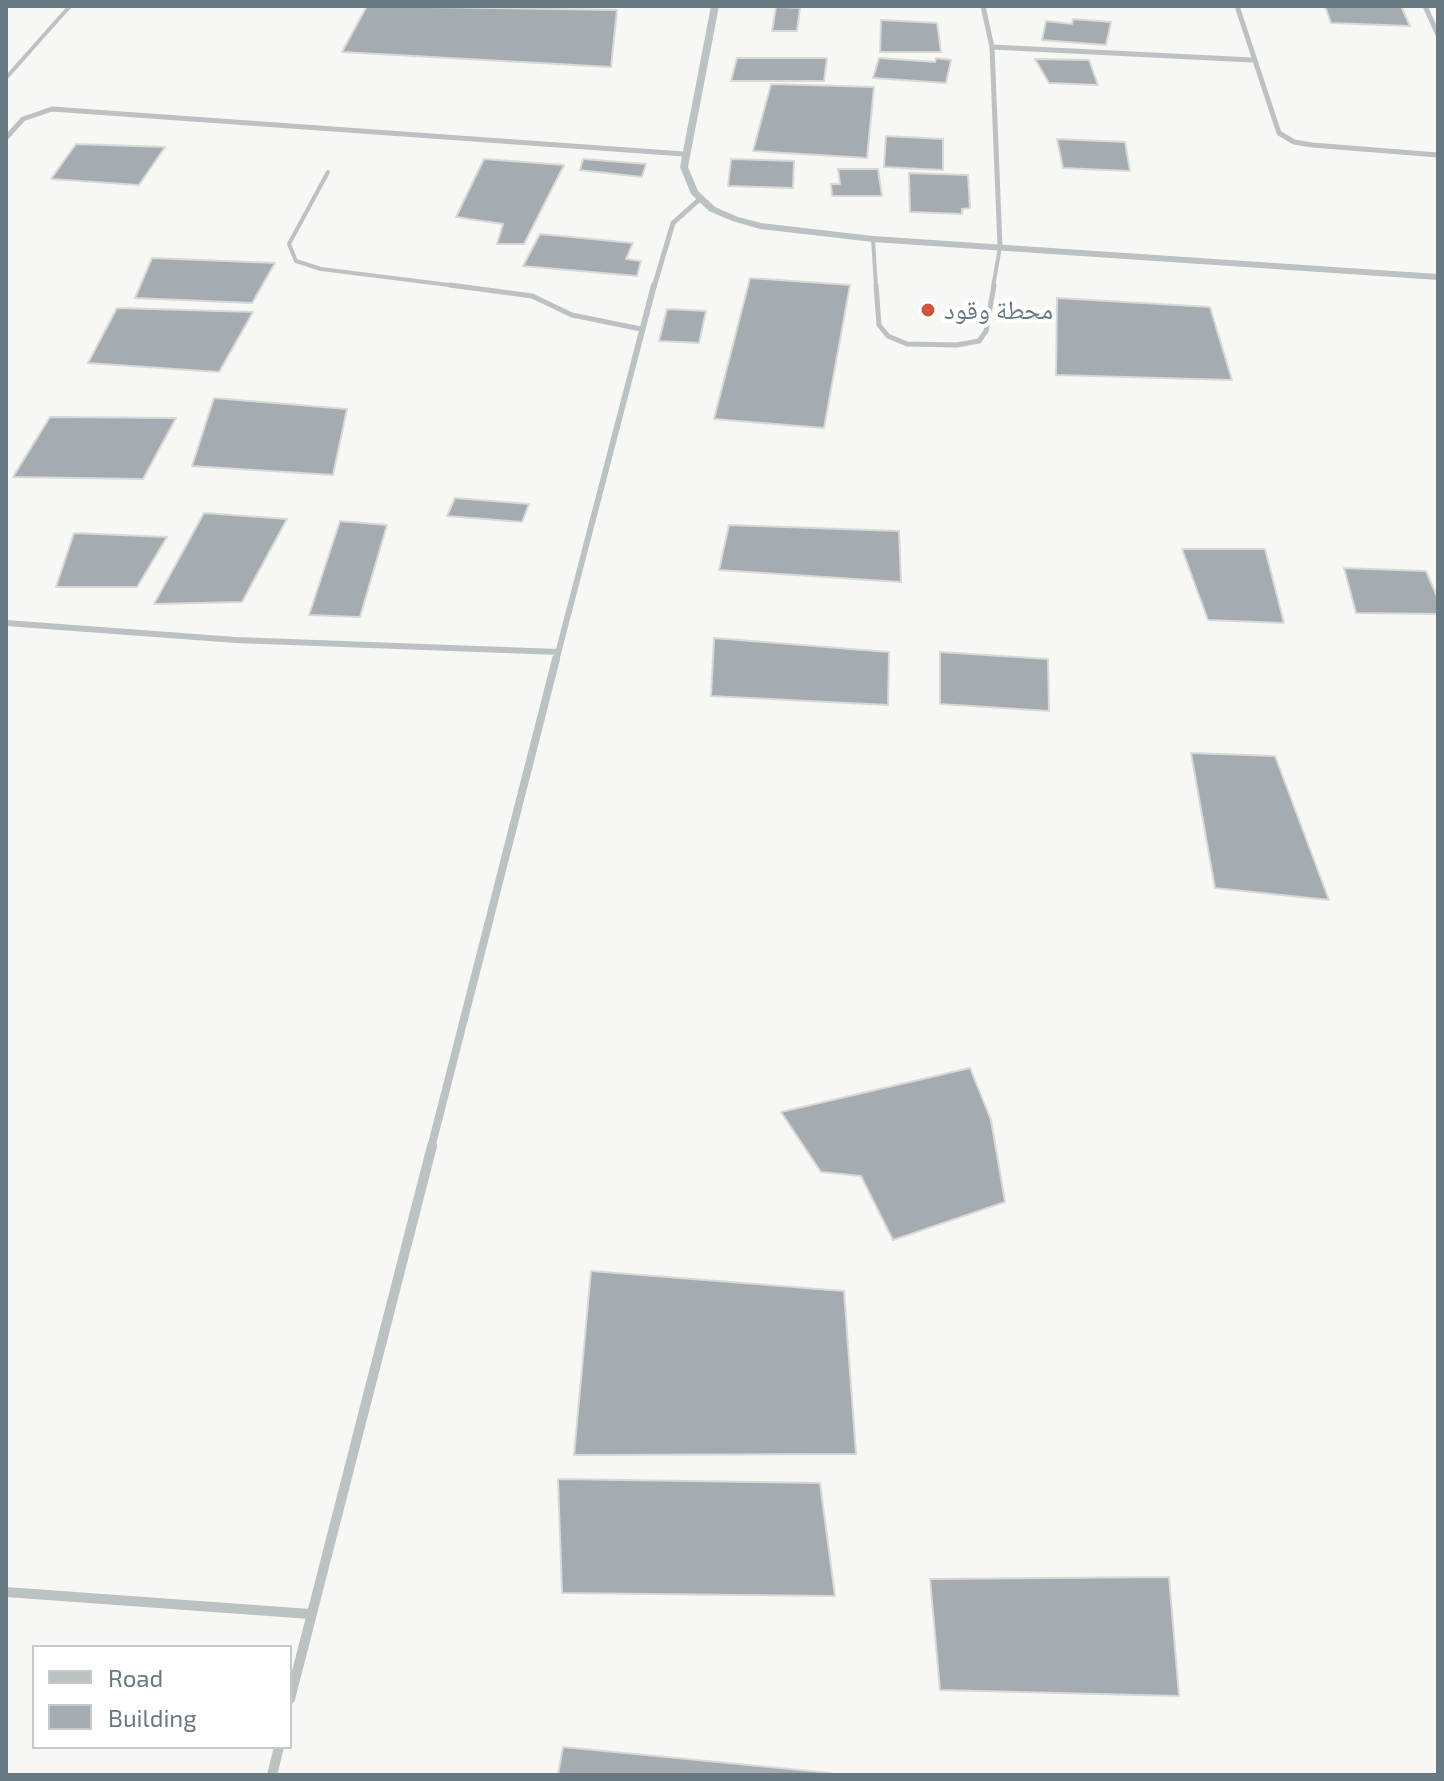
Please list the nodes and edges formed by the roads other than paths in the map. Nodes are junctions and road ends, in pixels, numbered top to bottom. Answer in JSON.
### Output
{"nodes":[{"id":1,"x":70,"y":6,"type":"edge"},
{"id":2,"x":715,"y":6,"type":"edge"},
{"id":3,"x":983,"y":6,"type":"edge"},
{"id":4,"x":1237,"y":6,"type":"edge"},
{"id":5,"x":1425,"y":6,"type":"edge"},
{"id":6,"x":1438,"y":35,"type":"edge"},
{"id":7,"x":992,"y":47,"type":"junction"},
{"id":8,"x":1252,"y":60,"type":"junction"},
{"id":9,"x":6,"y":78,"type":"edge"},
{"id":10,"x":6,"y":138,"type":"edge"},
{"id":11,"x":684,"y":154,"type":"junction"},
{"id":12,"x":1438,"y":155,"type":"edge"},
{"id":13,"x":328,"y":172,"type":"dead end"},
{"id":14,"x":701,"y":198,"type":"junction"},
{"id":15,"x":873,"y":239,"type":"junction"},
{"id":16,"x":1000,"y":247,"type":"junction"},
{"id":17,"x":1438,"y":277,"type":"edge"},
{"id":18,"x":641,"y":329,"type":"junction"},
{"id":19,"x":6,"y":623,"type":"edge"},
{"id":20,"x":558,"y":652,"type":"junction"},
{"id":21,"x":6,"y":1592,"type":"edge"},
{"id":22,"x":310,"y":1614,"type":"junction"},
{"id":23,"x":292,"y":1690,"type":"edge"},
{"id":24,"x":278,"y":1749,"type":"edge"},
{"id":25,"x":272,"y":1775,"type":"edge"}],
"edges":[{"from":1,"to":9,"type":"lane"},
{"from":2,"to":11,"type":"street"},
{"from":3,"to":7,"type":"street"},
{"from":4,"to":8,"type":"street"},
{"from":5,"to":6,"type":"street"},
{"from":7,"to":8,"type":"street"},
{"from":7,"to":16,"type":"street"},
{"from":8,"to":12,"type":"street"},
{"from":10,"to":11,"type":"street"},
{"from":11,"to":14,"type":"street"},
{"from":13,"to":18,"type":"lane"},
{"from":14,"to":15,"type":"street"},
{"from":14,"to":18,"type":"street"},
{"from":15,"to":16,"type":"street"},
{"from":15,"to":16,"type":"lane"},
{"from":16,"to":17,"type":"street"},
{"from":18,"to":20,"type":"street"},
{"from":19,"to":20,"type":"street"},
{"from":20,"to":22,"type":"street"},
{"from":21,"to":22,"type":"street"},
{"from":22,"to":23,"type":"street"},
{"from":24,"to":25,"type":"street"}]}
